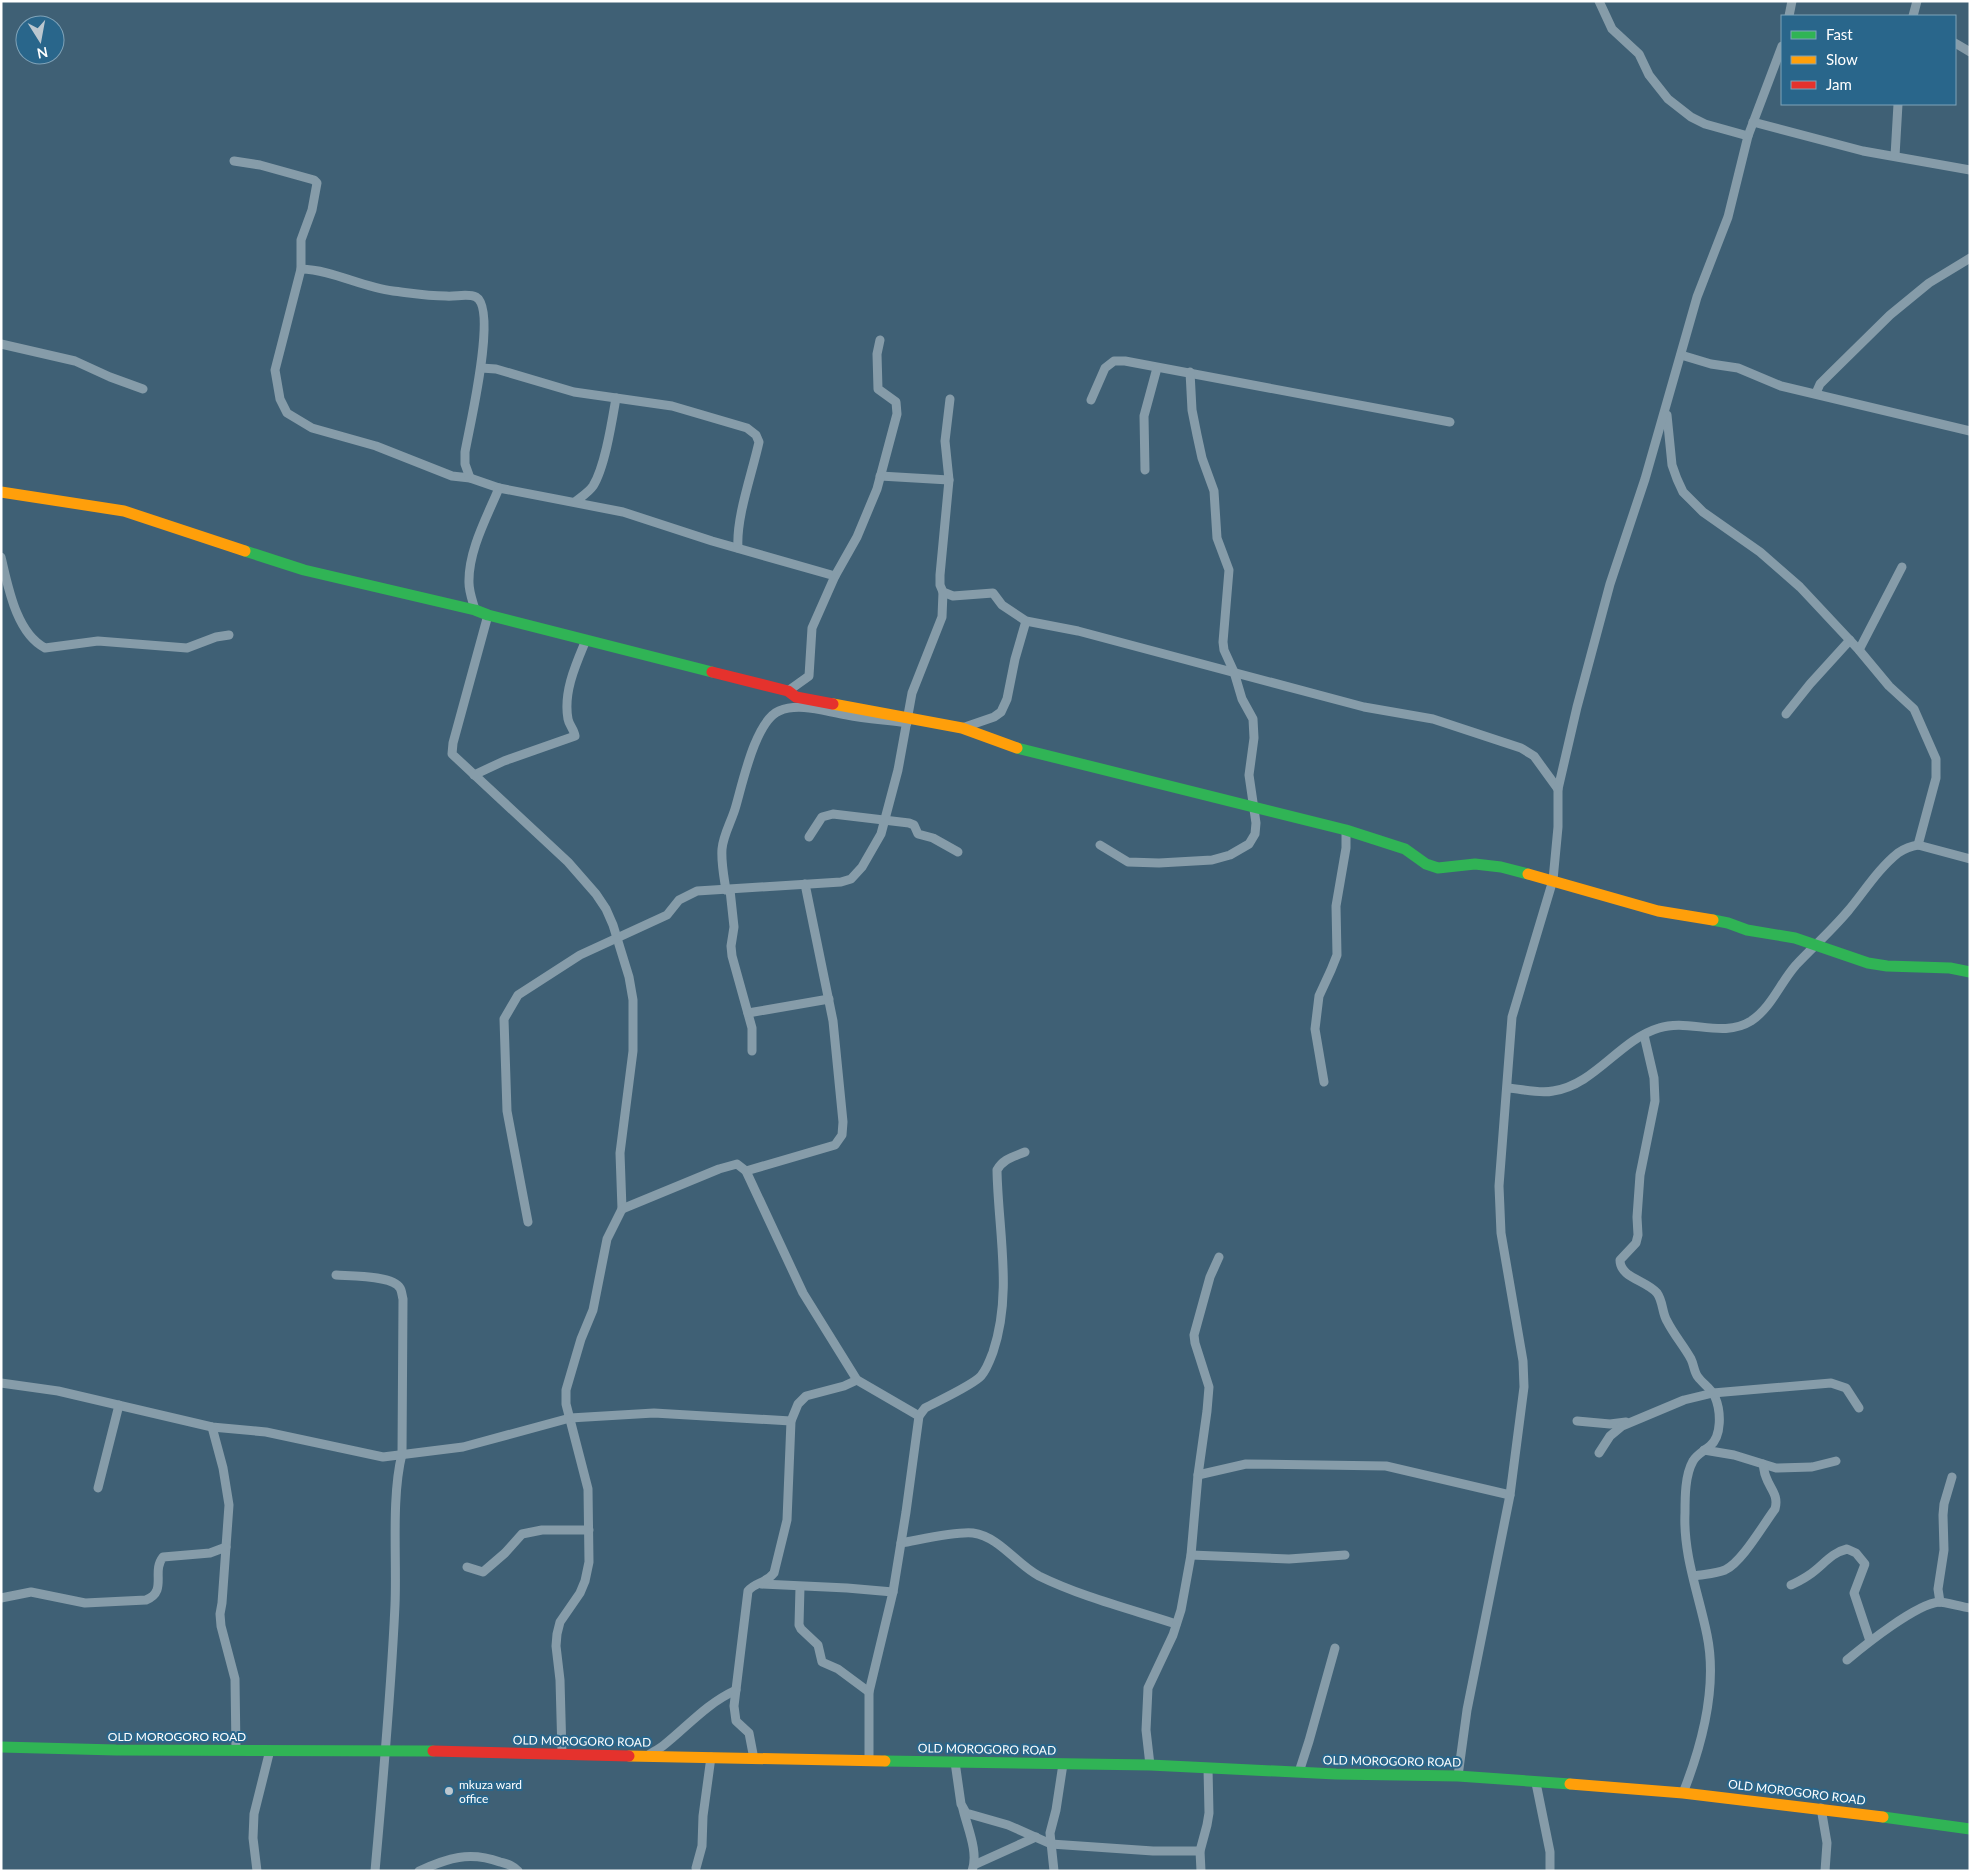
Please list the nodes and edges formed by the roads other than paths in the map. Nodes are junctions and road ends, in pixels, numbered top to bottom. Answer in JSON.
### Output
{"nodes":[{"id":1,"x":1599,"y":1,"type":"edge"},
{"id":2,"x":1792,"y":1,"type":"edge"},
{"id":3,"x":1917,"y":1,"type":"edge"},
{"id":4,"x":1789,"y":15,"type":"edge"},
{"id":5,"x":1913,"y":15,"type":"edge"},
{"id":6,"x":1956,"y":43,"type":"edge"},
{"id":7,"x":1781,"y":49,"type":"edge"},
{"id":8,"x":1970,"y":52,"type":"edge"},
{"id":9,"x":1898,"y":105,"type":"edge"},
{"id":10,"x":1753,"y":122,"type":"junction"},
{"id":11,"x":1748,"y":136,"type":"junction"},
{"id":12,"x":1895,"y":156,"type":"junction"},
{"id":13,"x":234,"y":161,"type":"dead end"},
{"id":14,"x":1970,"y":170,"type":"edge"},
{"id":15,"x":1970,"y":258,"type":"edge"},
{"id":16,"x":301,"y":269,"type":"junction"},
{"id":17,"x":880,"y":340,"type":"dead end"},
{"id":18,"x":1,"y":344,"type":"edge"},
{"id":19,"x":1681,"y":355,"type":"junction"},
{"id":20,"x":481,"y":368,"type":"junction"},
{"id":21,"x":1157,"y":368,"type":"junction"},
{"id":22,"x":1190,"y":372,"type":"junction"},
{"id":23,"x":143,"y":389,"type":"dead end"},
{"id":24,"x":1816,"y":393,"type":"junction"},
{"id":25,"x":616,"y":398,"type":"junction"},
{"id":26,"x":950,"y":399,"type":"dead end"},
{"id":27,"x":1091,"y":400,"type":"dead end"},
{"id":28,"x":1666,"y":410,"type":"junction"},
{"id":29,"x":1450,"y":422,"type":"dead end"},
{"id":30,"x":1970,"y":432,"type":"edge"},
{"id":31,"x":1145,"y":470,"type":"dead end"},
{"id":32,"x":880,"y":476,"type":"junction"},
{"id":33,"x":470,"y":478,"type":"junction"},
{"id":34,"x":949,"y":480,"type":"junction"},
{"id":35,"x":499,"y":488,"type":"junction"},
{"id":36,"x":1,"y":492,"type":"edge"},
{"id":37,"x":575,"y":502,"type":"junction"},
{"id":38,"x":738,"y":548,"type":"junction"},
{"id":39,"x":1,"y":557,"type":"edge"},
{"id":40,"x":1902,"y":567,"type":"dead end"},
{"id":41,"x":835,"y":576,"type":"junction"},
{"id":42,"x":943,"y":592,"type":"junction"},
{"id":43,"x":475,"y":610,"type":"junction"},
{"id":44,"x":488,"y":615,"type":"junction"},
{"id":45,"x":1026,"y":621,"type":"junction"},
{"id":46,"x":229,"y":635,"type":"dead end"},
{"id":47,"x":586,"y":640,"type":"junction"},
{"id":48,"x":1850,"y":640,"type":"junction"},
{"id":49,"x":1859,"y":650,"type":"junction"},
{"id":50,"x":1234,"y":672,"type":"junction"},
{"id":51,"x":788,"y":691,"type":"junction"},
{"id":52,"x":1786,"y":714,"type":"dead end"},
{"id":53,"x":907,"y":721,"type":"junction"},
{"id":54,"x":962,"y":728,"type":"junction"},
{"id":55,"x":474,"y":775,"type":"junction"},
{"id":56,"x":1558,"y":789,"type":"junction"},
{"id":57,"x":1254,"y":806,"type":"junction"},
{"id":58,"x":883,"y":821,"type":"junction"},
{"id":59,"x":1346,"y":830,"type":"junction"},
{"id":60,"x":809,"y":837,"type":"dead end"},
{"id":61,"x":1100,"y":845,"type":"dead end"},
{"id":62,"x":1918,"y":845,"type":"junction"},
{"id":63,"x":958,"y":852,"type":"dead end"},
{"id":64,"x":1970,"y":859,"type":"edge"},
{"id":65,"x":1553,"y":880,"type":"junction"},
{"id":66,"x":805,"y":884,"type":"junction"},
{"id":67,"x":728,"y":890,"type":"junction"},
{"id":68,"x":618,"y":939,"type":"junction"},
{"id":69,"x":1816,"y":946,"type":"junction"},
{"id":70,"x":1970,"y":972,"type":"edge"},
{"id":71,"x":829,"y":999,"type":"junction"},
{"id":72,"x":748,"y":1013,"type":"junction"},
{"id":73,"x":1644,"y":1035,"type":"junction"},
{"id":74,"x":752,"y":1051,"type":"dead end"},
{"id":75,"x":1324,"y":1082,"type":"dead end"},
{"id":76,"x":1508,"y":1088,"type":"junction"},
{"id":77,"x":1025,"y":1152,"type":"dead end"},
{"id":78,"x":746,"y":1171,"type":"junction"},
{"id":79,"x":622,"y":1209,"type":"junction"},
{"id":80,"x":528,"y":1222,"type":"dead end"},
{"id":81,"x":1218,"y":1257,"type":"dead end"},
{"id":82,"x":336,"y":1275,"type":"dead end"},
{"id":83,"x":857,"y":1380,"type":"junction"},
{"id":84,"x":1,"y":1383,"type":"edge"},
{"id":85,"x":1712,"y":1393,"type":"junction"},
{"id":86,"x":119,"y":1405,"type":"junction"},
{"id":87,"x":1859,"y":1408,"type":"dead end"},
{"id":88,"x":919,"y":1416,"type":"junction"},
{"id":89,"x":570,"y":1418,"type":"junction"},
{"id":90,"x":791,"y":1421,"type":"junction"},
{"id":91,"x":1577,"y":1421,"type":"dead end"},
{"id":92,"x":1631,"y":1422,"type":"junction"},
{"id":93,"x":212,"y":1427,"type":"junction"},
{"id":94,"x":1704,"y":1450,"type":"junction"},
{"id":95,"x":1599,"y":1453,"type":"dead end"},
{"id":96,"x":402,"y":1454,"type":"junction"},
{"id":97,"x":383,"y":1457,"type":"junction"},
{"id":98,"x":1836,"y":1462,"type":"dead end"},
{"id":99,"x":399,"y":1464,"type":"junction"},
{"id":100,"x":1763,"y":1464,"type":"junction"},
{"id":101,"x":1198,"y":1475,"type":"junction"},
{"id":102,"x":1952,"y":1477,"type":"dead end"},
{"id":103,"x":98,"y":1488,"type":"dead end"},
{"id":104,"x":1510,"y":1495,"type":"junction"},
{"id":105,"x":589,"y":1530,"type":"junction"},
{"id":106,"x":901,"y":1543,"type":"junction"},
{"id":107,"x":226,"y":1547,"type":"junction"},
{"id":108,"x":1191,"y":1555,"type":"junction"},
{"id":109,"x":1345,"y":1555,"type":"dead end"},
{"id":110,"x":467,"y":1567,"type":"dead end"},
{"id":111,"x":1694,"y":1576,"type":"junction"},
{"id":112,"x":760,"y":1584,"type":"junction"},
{"id":113,"x":1791,"y":1585,"type":"dead end"},
{"id":114,"x":800,"y":1587,"type":"junction"},
{"id":115,"x":892,"y":1592,"type":"junction"},
{"id":116,"x":1,"y":1598,"type":"edge"},
{"id":117,"x":1940,"y":1602,"type":"junction"},
{"id":118,"x":1970,"y":1608,"type":"edge"},
{"id":119,"x":1176,"y":1624,"type":"junction"},
{"id":120,"x":1870,"y":1641,"type":"junction"},
{"id":121,"x":1335,"y":1648,"type":"dead end"},
{"id":122,"x":1847,"y":1660,"type":"dead end"},
{"id":123,"x":736,"y":1690,"type":"junction"},
{"id":124,"x":869,"y":1692,"type":"junction"},
{"id":125,"x":1,"y":1747,"type":"edge"},
{"id":126,"x":236,"y":1750,"type":"junction"},
{"id":127,"x":270,"y":1750,"type":"junction"},
{"id":128,"x":386,"y":1750,"type":"junction"},
{"id":129,"x":562,"y":1754,"type":"junction"},
{"id":130,"x":647,"y":1756,"type":"junction"},
{"id":131,"x":711,"y":1758,"type":"junction"},
{"id":132,"x":754,"y":1759,"type":"junction"},
{"id":133,"x":869,"y":1761,"type":"junction"},
{"id":134,"x":955,"y":1762,"type":"junction"},
{"id":135,"x":1063,"y":1764,"type":"junction"},
{"id":136,"x":1150,"y":1765,"type":"junction"},
{"id":137,"x":1208,"y":1768,"type":"junction"},
{"id":138,"x":1299,"y":1772,"type":"junction"},
{"id":139,"x":1458,"y":1776,"type":"junction"},
{"id":140,"x":1536,"y":1783,"type":"junction"},
{"id":141,"x":1682,"y":1793,"type":"junction"},
{"id":142,"x":1821,"y":1808,"type":"junction"},
{"id":143,"x":963,"y":1809,"type":"junction"},
{"id":144,"x":1970,"y":1829,"type":"edge"},
{"id":145,"x":1036,"y":1837,"type":"junction"},
{"id":146,"x":1051,"y":1844,"type":"junction"},
{"id":147,"x":1200,"y":1851,"type":"junction"},
{"id":148,"x":696,"y":1868,"type":"dead end"},
{"id":149,"x":973,"y":1868,"type":"edge"},
{"id":150,"x":257,"y":1871,"type":"edge"},
{"id":151,"x":375,"y":1871,"type":"edge"},
{"id":152,"x":419,"y":1871,"type":"edge"},
{"id":153,"x":518,"y":1871,"type":"edge"},
{"id":154,"x":1054,"y":1871,"type":"edge"},
{"id":155,"x":1201,"y":1871,"type":"edge"},
{"id":156,"x":1550,"y":1871,"type":"edge"},
{"id":157,"x":1825,"y":1871,"type":"edge"}],
"edges":[{"from":1,"to":11,"type":"street"},
{"from":2,"to":4,"type":"street"},
{"from":3,"to":5,"type":"street"},
{"from":6,"to":8,"type":"street"},
{"from":7,"to":10,"type":"street"},
{"from":9,"to":12,"type":"street"},
{"from":10,"to":11,"type":"street"},
{"from":10,"to":12,"type":"street"},
{"from":11,"to":19,"type":"street"},
{"from":12,"to":14,"type":"street"},
{"from":13,"to":16,"type":"street"},
{"from":15,"to":24,"type":"street"},
{"from":16,"to":20,"type":"street"},
{"from":16,"to":33,"type":"street"},
{"from":17,"to":32,"type":"street"},
{"from":18,"to":23,"type":"street"},
{"from":19,"to":24,"type":"street"},
{"from":19,"to":28,"type":"street"},
{"from":20,"to":25,"type":"street"},
{"from":20,"to":33,"type":"street"},
{"from":21,"to":22,"type":"street"},
{"from":21,"to":27,"type":"street"},
{"from":21,"to":31,"type":"street"},
{"from":22,"to":29,"type":"street"},
{"from":22,"to":50,"type":"street"},
{"from":24,"to":30,"type":"street"},
{"from":25,"to":37,"type":"street"},
{"from":25,"to":38,"type":"street"},
{"from":26,"to":34,"type":"street"},
{"from":28,"to":48,"type":"street"},
{"from":28,"to":56,"type":"street"},
{"from":32,"to":34,"type":"street"},
{"from":32,"to":41,"type":"street"},
{"from":33,"to":35,"type":"street"},
{"from":34,"to":42,"type":"street"},
{"from":35,"to":37,"type":"street"},
{"from":35,"to":43,"type":"street"},
{"from":36,"to":43,"type":"street"},
{"from":37,"to":38,"type":"street"},
{"from":38,"to":41,"type":"street"},
{"from":39,"to":46,"type":"street"},
{"from":40,"to":49,"type":"street"},
{"from":41,"to":51,"type":"street"},
{"from":42,"to":45,"type":"street"},
{"from":42,"to":53,"type":"street"},
{"from":43,"to":44,"type":"street"},
{"from":44,"to":47,"type":"street"},
{"from":44,"to":55,"type":"street"},
{"from":45,"to":50,"type":"street"},
{"from":45,"to":54,"type":"street"},
{"from":47,"to":51,"type":"street"},
{"from":47,"to":55,"type":"street"},
{"from":48,"to":49,"type":"street"},
{"from":48,"to":52,"type":"street"},
{"from":49,"to":62,"type":"street"},
{"from":50,"to":56,"type":"street"},
{"from":50,"to":57,"type":"street"},
{"from":51,"to":53,"type":"street"},
{"from":53,"to":54,"type":"street"},
{"from":53,"to":58,"type":"street"},
{"from":53,"to":67,"type":"street"},
{"from":54,"to":57,"type":"street"},
{"from":55,"to":68,"type":"street"},
{"from":56,"to":65,"type":"street"},
{"from":57,"to":59,"type":"street"},
{"from":57,"to":61,"type":"street"},
{"from":58,"to":60,"type":"street"},
{"from":58,"to":63,"type":"street"},
{"from":58,"to":66,"type":"street"},
{"from":59,"to":65,"type":"street"},
{"from":59,"to":75,"type":"street"},
{"from":62,"to":64,"type":"street"},
{"from":62,"to":69,"type":"street"},
{"from":65,"to":69,"type":"street"},
{"from":65,"to":76,"type":"street"},
{"from":66,"to":67,"type":"street"},
{"from":66,"to":71,"type":"street"},
{"from":67,"to":68,"type":"street"},
{"from":67,"to":72,"type":"street"},
{"from":68,"to":79,"type":"street"},
{"from":68,"to":80,"type":"street"},
{"from":69,"to":70,"type":"street"},
{"from":69,"to":73,"type":"street"},
{"from":71,"to":72,"type":"street"},
{"from":71,"to":78,"type":"street"},
{"from":72,"to":74,"type":"street"},
{"from":73,"to":76,"type":"street"},
{"from":73,"to":85,"type":"street"},
{"from":76,"to":104,"type":"street"},
{"from":77,"to":88,"type":"street"},
{"from":78,"to":79,"type":"street"},
{"from":78,"to":83,"type":"street"},
{"from":79,"to":89,"type":"street"},
{"from":81,"to":101,"type":"street"},
{"from":82,"to":96,"type":"street"},
{"from":83,"to":88,"type":"street"},
{"from":83,"to":90,"type":"street"},
{"from":84,"to":86,"type":"street"},
{"from":85,"to":87,"type":"street"},
{"from":85,"to":92,"type":"street"},
{"from":85,"to":94,"type":"street"},
{"from":86,"to":93,"type":"street"},
{"from":86,"to":103,"type":"street"},
{"from":88,"to":106,"type":"street"},
{"from":89,"to":90,"type":"street"},
{"from":89,"to":96,"type":"street"},
{"from":89,"to":105,"type":"street"},
{"from":90,"to":112,"type":"street"},
{"from":91,"to":92,"type":"street"},
{"from":92,"to":95,"type":"street"},
{"from":93,"to":97,"type":"street"},
{"from":93,"to":107,"type":"street"},
{"from":94,"to":100,"type":"street"},
{"from":94,"to":111,"type":"street"},
{"from":96,"to":97,"type":"street"},
{"from":96,"to":99,"type":"street"},
{"from":97,"to":99,"type":"street"},
{"from":98,"to":100,"type":"street"},
{"from":99,"to":128,"type":"street"},
{"from":100,"to":111,"type":"street"},
{"from":101,"to":104,"type":"street"},
{"from":101,"to":108,"type":"street"},
{"from":102,"to":117,"type":"street"},
{"from":104,"to":139,"type":"street"},
{"from":105,"to":110,"type":"street"},
{"from":105,"to":129,"type":"street"},
{"from":106,"to":115,"type":"street"},
{"from":106,"to":119,"type":"street"},
{"from":107,"to":116,"type":"street"},
{"from":107,"to":126,"type":"street"},
{"from":108,"to":109,"type":"street"},
{"from":108,"to":119,"type":"street"},
{"from":111,"to":141,"type":"street"},
{"from":112,"to":114,"type":"street"},
{"from":112,"to":123,"type":"street"},
{"from":113,"to":120,"type":"street"},
{"from":114,"to":115,"type":"street"},
{"from":114,"to":124,"type":"street"},
{"from":115,"to":124,"type":"street"},
{"from":117,"to":118,"type":"street"},
{"from":117,"to":120,"type":"street"},
{"from":119,"to":136,"type":"street"},
{"from":120,"to":122,"type":"street"},
{"from":121,"to":138,"type":"street"},
{"from":123,"to":130,"type":"street"},
{"from":123,"to":132,"type":"street"},
{"from":124,"to":133,"type":"street"},
{"from":125,"to":126,"type":"street","name":"OLD MOROGORO ROAD"},
{"from":126,"to":127,"type":"street","name":"OLD MOROGORO ROAD"},
{"from":127,"to":128,"type":"street","name":"OLD MOROGORO ROAD"},
{"from":127,"to":150,"type":"street"},
{"from":128,"to":129,"type":"street","name":"OLD MOROGORO ROAD"},
{"from":128,"to":151,"type":"street"},
{"from":129,"to":130,"type":"street","name":"OLD MOROGORO ROAD"},
{"from":130,"to":131,"type":"street","name":"OLD MOROGORO ROAD"},
{"from":131,"to":132,"type":"street","name":"OLD MOROGORO ROAD"},
{"from":131,"to":148,"type":"street"},
{"from":132,"to":133,"type":"street","name":"OLD MOROGORO ROAD"},
{"from":133,"to":134,"type":"street","name":"OLD MOROGORO ROAD"},
{"from":134,"to":135,"type":"street","name":"OLD MOROGORO ROAD"},
{"from":134,"to":143,"type":"street"},
{"from":135,"to":136,"type":"street","name":"OLD MOROGORO ROAD"},
{"from":135,"to":146,"type":"street"},
{"from":136,"to":137,"type":"street","name":"OLD MOROGORO ROAD"},
{"from":137,"to":138,"type":"street","name":"OLD MOROGORO ROAD"},
{"from":137,"to":147,"type":"street"},
{"from":138,"to":139,"type":"street","name":"OLD MOROGORO ROAD"},
{"from":139,"to":140,"type":"street","name":"OLD MOROGORO ROAD"},
{"from":140,"to":141,"type":"street","name":"OLD MOROGORO ROAD"},
{"from":140,"to":156,"type":"street"},
{"from":141,"to":142,"type":"street","name":"OLD MOROGORO ROAD"},
{"from":142,"to":144,"type":"street","name":"OLD MOROGORO ROAD"},
{"from":142,"to":157,"type":"street"},
{"from":143,"to":145,"type":"street"},
{"from":143,"to":149,"type":"street"},
{"from":145,"to":146,"type":"street"},
{"from":145,"to":149,"type":"street"},
{"from":146,"to":147,"type":"street"},
{"from":146,"to":154,"type":"street"},
{"from":147,"to":155,"type":"street"},
{"from":152,"to":153,"type":"street"}]}
